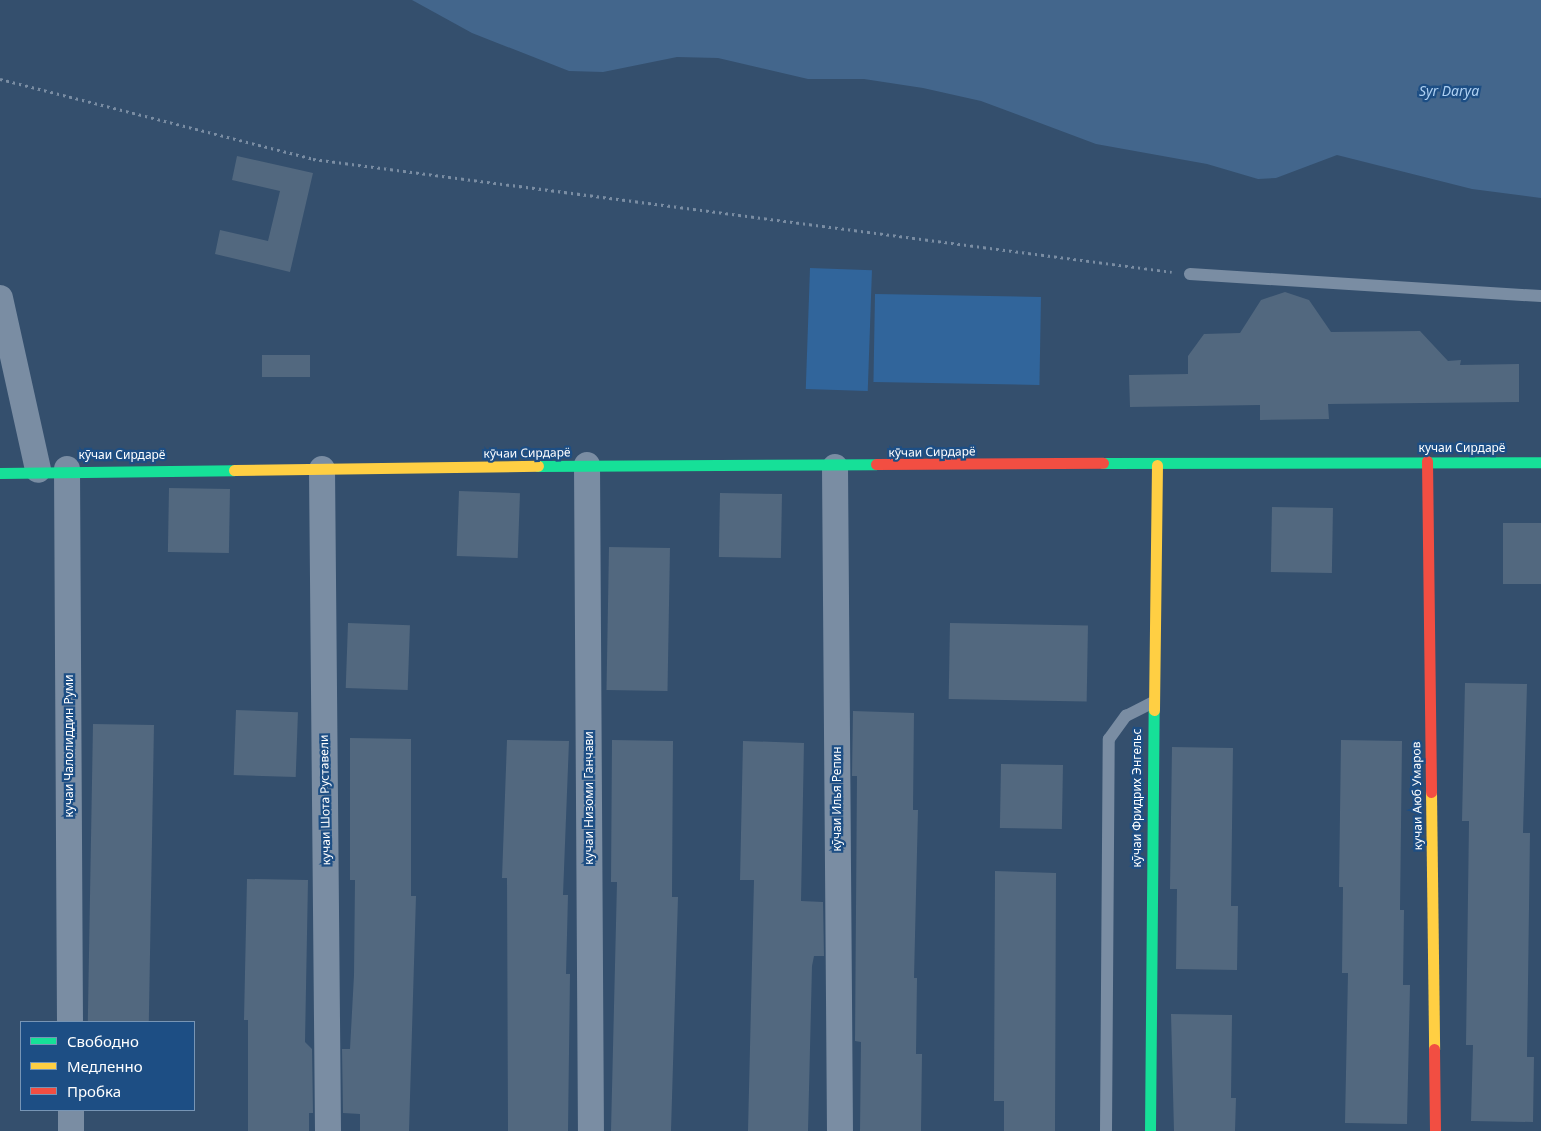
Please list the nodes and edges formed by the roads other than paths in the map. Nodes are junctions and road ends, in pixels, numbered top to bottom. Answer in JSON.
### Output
{"nodes":[{"id":1,"x":1190,"y":274,"type":"road end"},
{"id":2,"x":1541,"y":296,"type":"edge"},
{"id":3,"x":0,"y":298,"type":"edge"},
{"id":4,"x":1427,"y":461,"type":"junction"},
{"id":5,"x":1541,"y":462,"type":"edge"},
{"id":6,"x":587,"y":465,"type":"junction"},
{"id":7,"x":1156,"y":465,"type":"junction"},
{"id":8,"x":835,"y":467,"type":"junction"},
{"id":9,"x":67,"y":469,"type":"junction"},
{"id":10,"x":322,"y":469,"type":"junction"},
{"id":11,"x":38,"y":470,"type":"junction"},
{"id":12,"x":0,"y":473,"type":"edge"},
{"id":13,"x":1152,"y":704,"type":"junction"},
{"id":14,"x":70,"y":1021,"type":"edge"},
{"id":15,"x":71,"y":1111,"type":"edge"},
{"id":16,"x":71,"y":1131,"type":"edge"},
{"id":17,"x":328,"y":1131,"type":"edge"},
{"id":18,"x":591,"y":1131,"type":"edge"},
{"id":19,"x":840,"y":1131,"type":"edge"},
{"id":20,"x":1106,"y":1131,"type":"edge"},
{"id":21,"x":1150,"y":1131,"type":"edge"},
{"id":22,"x":1435,"y":1131,"type":"edge"}],
"edges":[{"from":1,"to":2,"type":"lane"},
{"from":3,"to":11,"type":"street"},
{"from":4,"to":5,"type":"main road","name":"кучаи Сирдарё"},
{"from":4,"to":7,"type":"main road","name":"кучаи Сирдарё"},
{"from":4,"to":22,"type":"main road","name":"кучаи Аюб Умаров"},
{"from":6,"to":8,"type":"main road","name":"кӯчаи Сирдарё"},
{"from":6,"to":10,"type":"main road","name":"кӯчаи Сирдарё"},
{"from":6,"to":18,"type":"street","name":"кучаи Низоми Ганчави"},
{"from":7,"to":8,"type":"main road","name":"кӯчаи Сирдарё"},
{"from":7,"to":13,"type":"main road","name":"кӯчаи Фридрих Энгельс"},
{"from":8,"to":19,"type":"street","name":"кӯчаи Илья Репин"},
{"from":9,"to":10,"type":"main road","name":"кӯчаи Сирдарё"},
{"from":9,"to":11,"type":"main road","name":"кӯчаи Сирдарё"},
{"from":9,"to":14,"type":"street","name":"кучаи Чалолиддин Руми"},
{"from":10,"to":17,"type":"street","name":"кучаи Шота Руставели"},
{"from":11,"to":12,"type":"main road","name":"кӯчаи Сирдарё"},
{"from":13,"to":20,"type":"lane"},
{"from":13,"to":21,"type":"main road","name":"кӯчаи Фридрих Энгельс"},
{"from":15,"to":16,"type":"street"}]}
